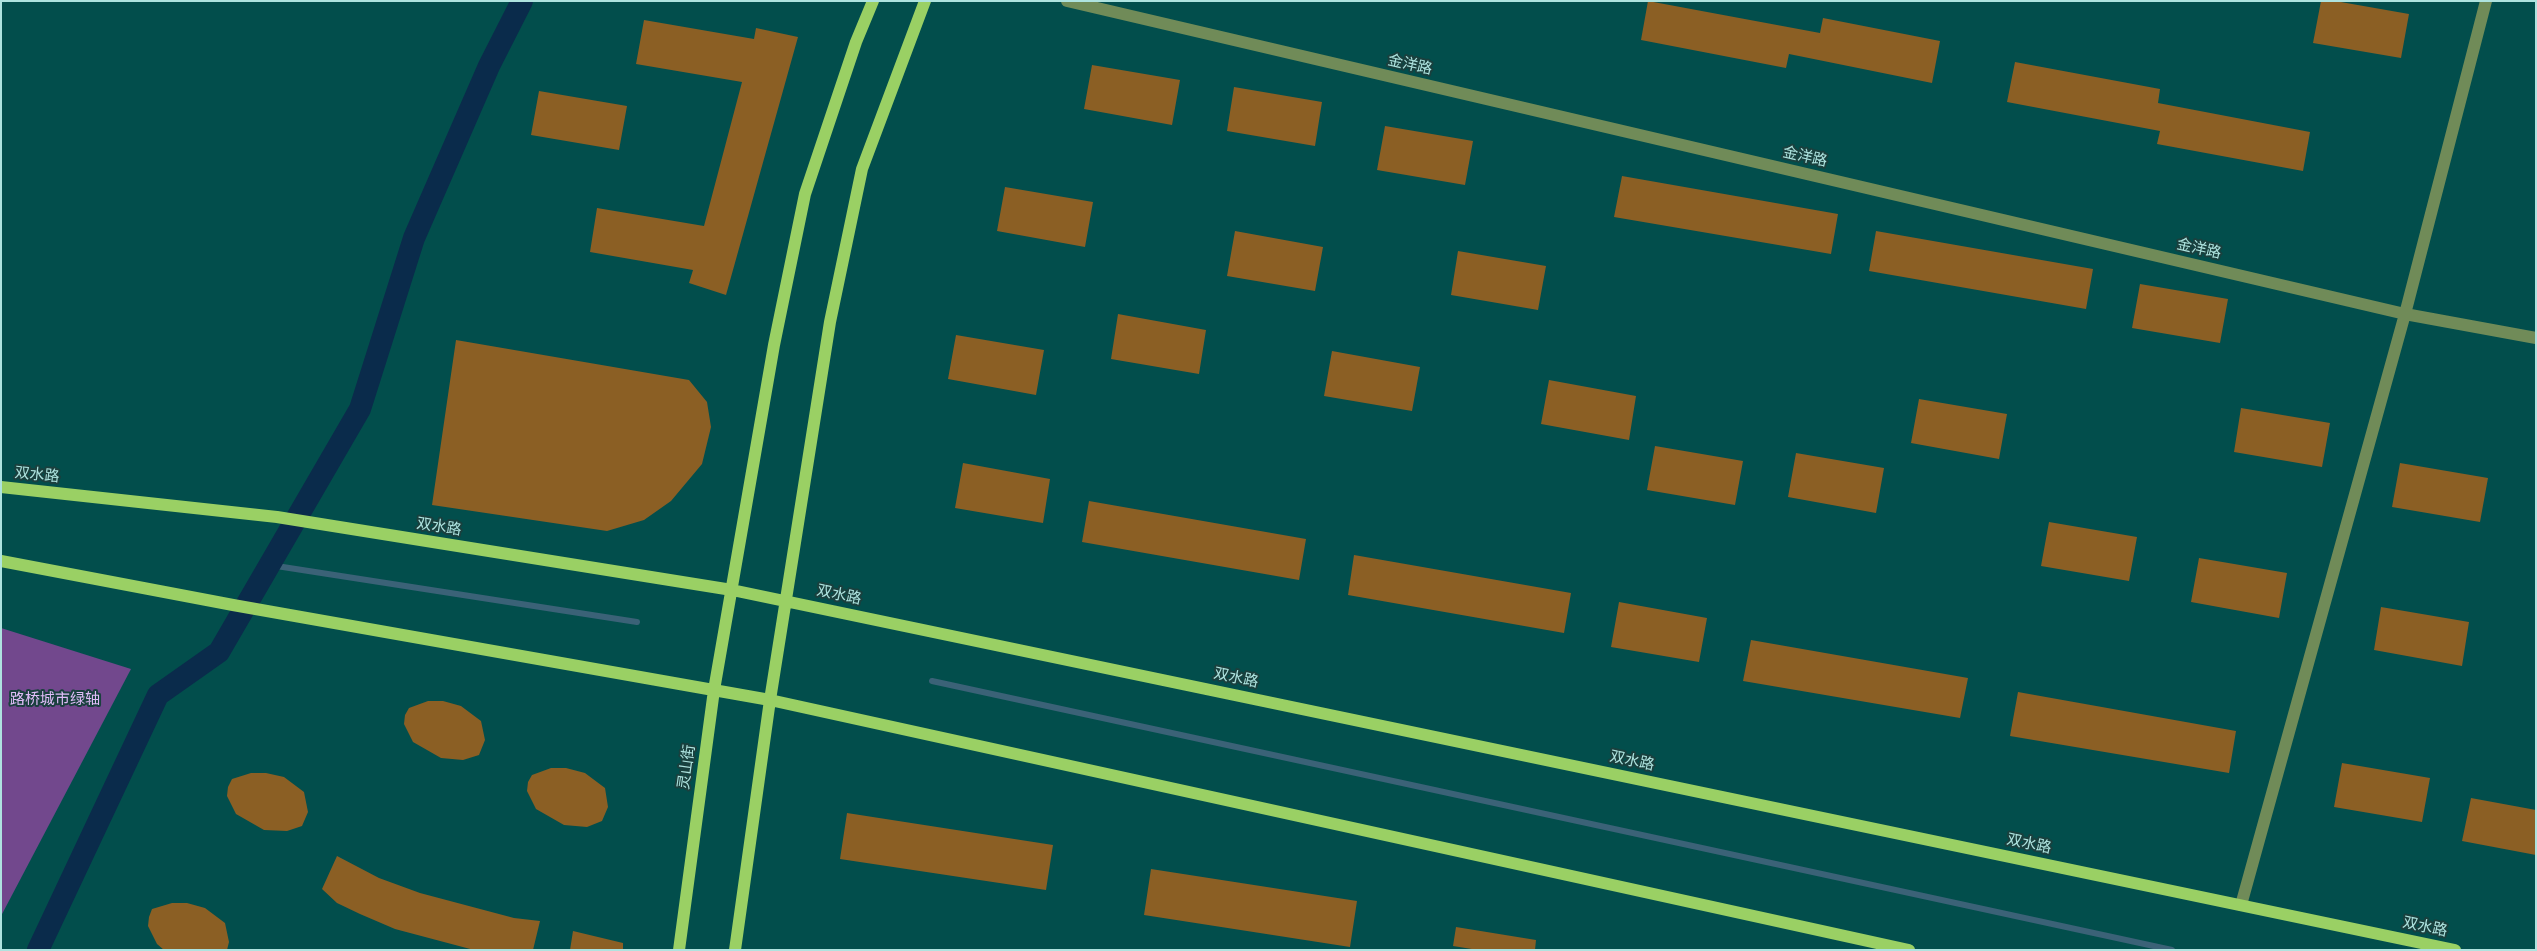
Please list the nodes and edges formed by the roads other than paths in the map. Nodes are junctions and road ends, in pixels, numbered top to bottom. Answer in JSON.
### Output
{"nodes":[{"id":1,"x":873,"y":1,"type":"edge"},
{"id":2,"x":925,"y":1,"type":"edge"},
{"id":3,"x":1067,"y":1,"type":"edge"},
{"id":4,"x":2486,"y":1,"type":"edge"},
{"id":5,"x":2404,"y":314,"type":"junction"},
{"id":6,"x":2536,"y":338,"type":"edge"},
{"id":7,"x":1,"y":487,"type":"edge"},
{"id":8,"x":1,"y":561,"type":"edge"},
{"id":9,"x":732,"y":590,"type":"junction"},
{"id":10,"x":786,"y":601,"type":"junction"},
{"id":11,"x":714,"y":690,"type":"junction"},
{"id":12,"x":770,"y":700,"type":"junction"},
{"id":13,"x":2241,"y":905,"type":"junction"},
{"id":14,"x":679,"y":950,"type":"edge"},
{"id":15,"x":735,"y":950,"type":"edge"},
{"id":16,"x":1909,"y":950,"type":"edge"},
{"id":17,"x":2455,"y":950,"type":"edge"}],
"edges":[{"from":1,"to":9,"type":"main road","name":"灵山街"},
{"from":2,"to":10,"type":"main road"},
{"from":3,"to":5,"type":"street","name":"金洋路"},
{"from":4,"to":5,"type":"street"},
{"from":5,"to":6,"type":"street","name":"金洋路"},
{"from":5,"to":13,"type":"street"},
{"from":7,"to":9,"type":"main road","name":"双水路"},
{"from":8,"to":11,"type":"main road"},
{"from":9,"to":10,"type":"main road","name":"双水路"},
{"from":9,"to":11,"type":"main road","name":"灵山街"},
{"from":10,"to":12,"type":"main road"},
{"from":10,"to":13,"type":"main road","name":"双水路"},
{"from":11,"to":12,"type":"main road"},
{"from":11,"to":14,"type":"main road","name":"灵山街"},
{"from":12,"to":15,"type":"main road"},
{"from":12,"to":16,"type":"main road"},
{"from":13,"to":17,"type":"main road","name":"双水路"}]}
